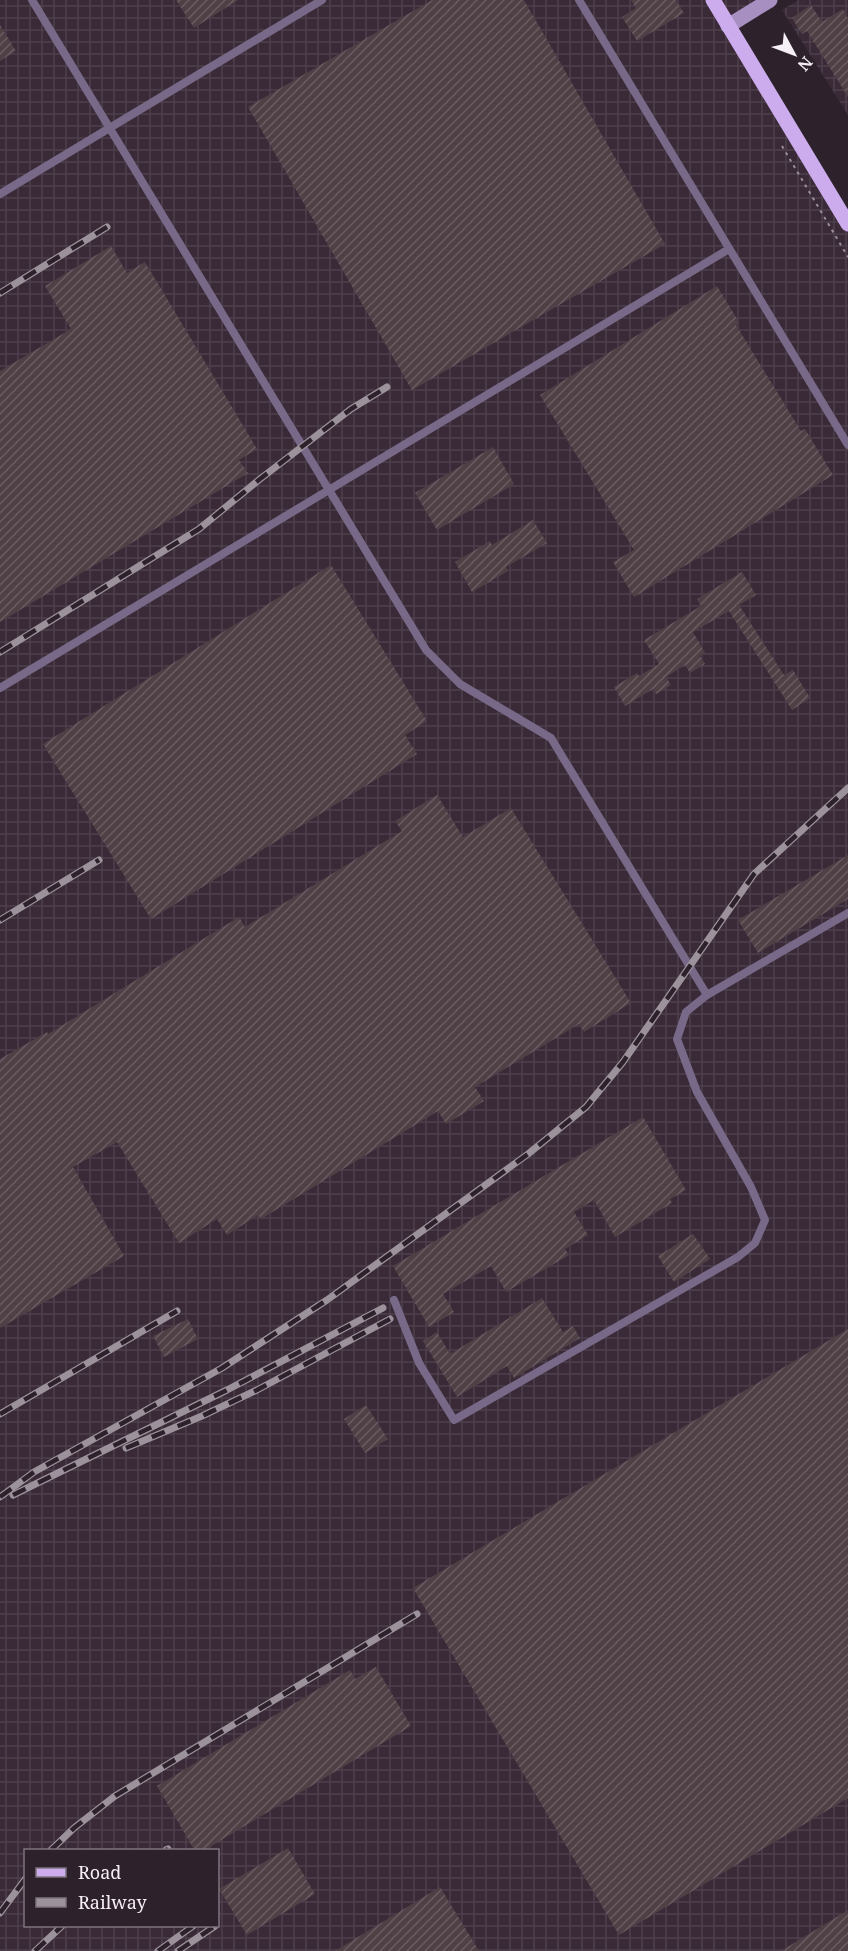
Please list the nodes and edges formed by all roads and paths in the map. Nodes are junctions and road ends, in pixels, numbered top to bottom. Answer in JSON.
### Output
{"nodes":[{"id":1,"x":32,"y":0,"type":"edge"},
{"id":2,"x":322,"y":0,"type":"edge"},
{"id":3,"x":579,"y":0,"type":"edge"},
{"id":4,"x":713,"y":0,"type":"edge"},
{"id":5,"x":770,"y":0,"type":"edge"},
{"id":6,"x":728,"y":26,"type":"junction"},
{"id":7,"x":110,"y":128,"type":"junction"},
{"id":8,"x":777,"y":138,"type":"dead end"},
{"id":9,"x":0,"y":194,"type":"edge"},
{"id":10,"x":848,"y":224,"type":"edge"},
{"id":11,"x":729,"y":249,"type":"junction"},
{"id":12,"x":848,"y":257,"type":"edge"},
{"id":13,"x":848,"y":445,"type":"edge"},
{"id":14,"x":330,"y":489,"type":"junction"},
{"id":15,"x":0,"y":688,"type":"edge"},
{"id":16,"x":848,"y":913,"type":"edge"},
{"id":17,"x":707,"y":995,"type":"junction"},
{"id":18,"x":394,"y":1300,"type":"dead end"}],
"edges":[{"from":1,"to":7,"type":"lane"},
{"from":2,"to":7,"type":"lane"},
{"from":3,"to":11,"type":"lane"},
{"from":4,"to":6,"type":"main road"},
{"from":5,"to":6,"type":"main road"},
{"from":6,"to":10,"type":"main road"},
{"from":7,"to":9,"type":"lane"},
{"from":7,"to":14,"type":"lane"},
{"from":8,"to":12,"type":"path"},
{"from":11,"to":13,"type":"lane"},
{"from":11,"to":14,"type":"lane"},
{"from":14,"to":15,"type":"lane"},
{"from":14,"to":17,"type":"lane"},
{"from":16,"to":17,"type":"lane"},
{"from":17,"to":18,"type":"lane"}]}
